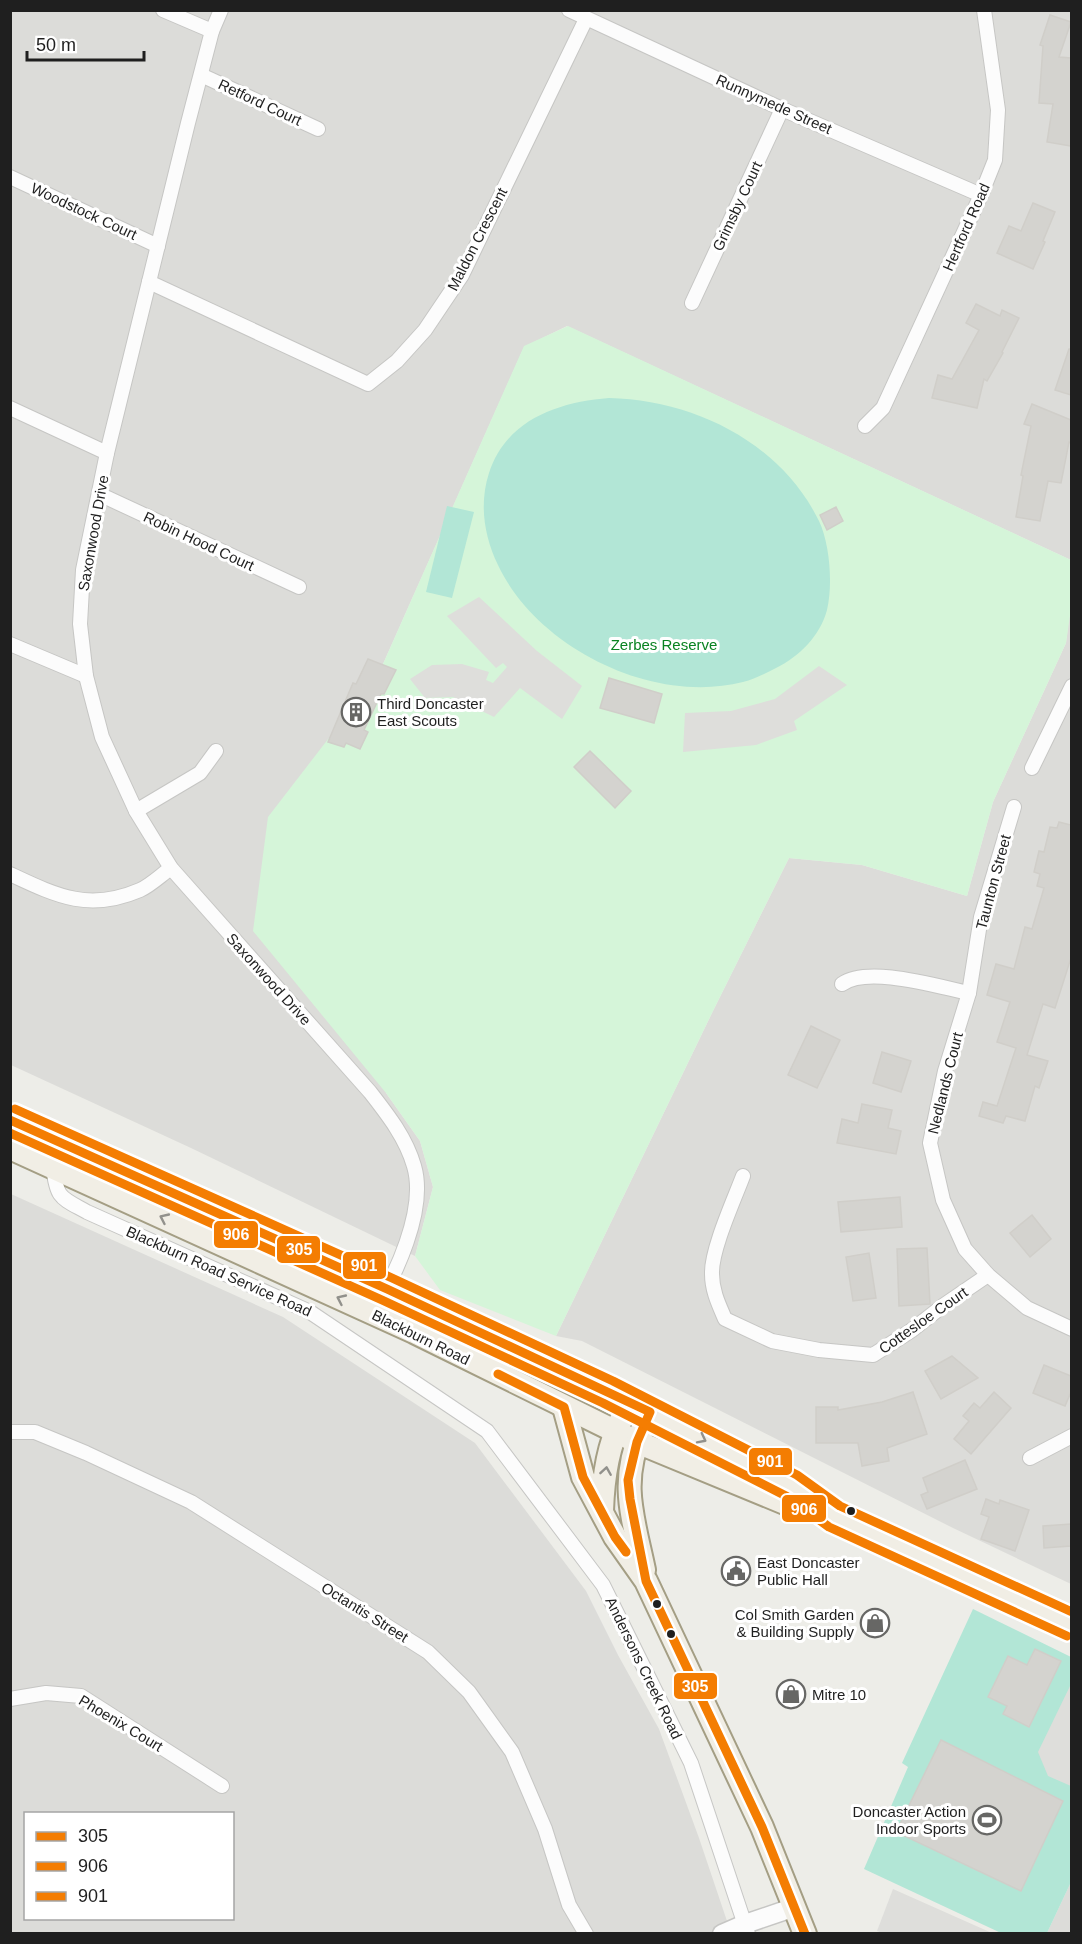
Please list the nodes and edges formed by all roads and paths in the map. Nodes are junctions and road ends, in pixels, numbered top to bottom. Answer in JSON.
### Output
{"nodes":[{"id":1,"x":163,"y":10,"type":"edge"},
{"id":2,"x":221,"y":10,"type":"edge"},
{"id":3,"x":569,"y":10,"type":"edge"},
{"id":4,"x":984,"y":10,"type":"edge"},
{"id":5,"x":586,"y":19,"type":"junction"},
{"id":6,"x":212,"y":31,"type":"junction"},
{"id":7,"x":201,"y":75,"type":"junction"},
{"id":8,"x":782,"y":109,"type":"junction"},
{"id":9,"x":318,"y":129,"type":"dead end"},
{"id":10,"x":10,"y":177,"type":"edge"},
{"id":11,"x":981,"y":195,"type":"junction"},
{"id":12,"x":158,"y":246,"type":"junction"},
{"id":13,"x":149,"y":282,"type":"junction"},
{"id":14,"x":692,"y":303,"type":"dead end"},
{"id":15,"x":10,"y":408,"type":"edge"},
{"id":16,"x":865,"y":426,"type":"dead end"},
{"id":17,"x":107,"y":453,"type":"junction"},
{"id":18,"x":99,"y":494,"type":"junction"},
{"id":19,"x":299,"y":587,"type":"dead end"},
{"id":20,"x":10,"y":644,"type":"edge"},
{"id":21,"x":86,"y":676,"type":"junction"},
{"id":22,"x":1071,"y":686,"type":"edge"},
{"id":23,"x":216,"y":751,"type":"dead end"},
{"id":24,"x":1032,"y":768,"type":"dead end"},
{"id":25,"x":1014,"y":807,"type":"dead end"},
{"id":26,"x":136,"y":811,"type":"junction"},
{"id":27,"x":171,"y":868,"type":"junction"},
{"id":28,"x":10,"y":874,"type":"edge"},
{"id":29,"x":842,"y":984,"type":"dead end"},
{"id":30,"x":969,"y":993,"type":"junction"},
{"id":31,"x":10,"y":1120,"type":"edge"},
{"id":32,"x":10,"y":1148,"type":"edge"},
{"id":33,"x":53,"y":1167,"type":"junction"},
{"id":34,"x":743,"y":1176,"type":"dead end"},
{"id":35,"x":988,"y":1275,"type":"junction"},
{"id":36,"x":387,"y":1289,"type":"junction"},
{"id":37,"x":372,"y":1313,"type":"junction"},
{"id":38,"x":1071,"y":1329,"type":"edge"},
{"id":39,"x":629,"y":1402,"type":"junction"},
{"id":40,"x":564,"y":1407,"type":"junction"},
{"id":41,"x":650,"y":1412,"type":"junction"},
{"id":42,"x":487,"y":1431,"type":"joint"},
{"id":43,"x":10,"y":1432,"type":"edge"},
{"id":44,"x":615,"y":1432,"type":"junction"},
{"id":45,"x":1071,"y":1436,"type":"edge"},
{"id":46,"x":637,"y":1442,"type":"junction"},
{"id":47,"x":1030,"y":1458,"type":"dead end"},
{"id":48,"x":602,"y":1511,"type":"junction"},
{"id":49,"x":834,"y":1516,"type":"junction"},
{"id":50,"x":646,"y":1581,"type":"junction"},
{"id":51,"x":1071,"y":1625,"type":"edge"},
{"id":52,"x":10,"y":1699,"type":"edge"},
{"id":53,"x":222,"y":1786,"type":"dead end"},
{"id":54,"x":795,"y":1907,"type":"junction"},
{"id":55,"x":746,"y":1929,"type":"edge"},
{"id":56,"x":586,"y":1934,"type":"edge"},
{"id":57,"x":723,"y":1934,"type":"edge"},
{"id":58,"x":805,"y":1934,"type":"edge"}],
"edges":[{"from":1,"to":6,"type":"street"},
{"from":2,"to":6,"type":"street","name":"Saxonwood Drive"},
{"from":3,"to":5,"type":"street","name":"Runnymede Street"},
{"from":4,"to":11,"type":"street","name":"Hertford Road"},
{"from":5,"to":8,"type":"street","name":"Runnymede Street"},
{"from":5,"to":13,"type":"street","name":"Maldon Crescent"},
{"from":6,"to":7,"type":"street","name":"Saxonwood Drive"},
{"from":7,"to":9,"type":"street","name":"Retford Court"},
{"from":7,"to":12,"type":"street","name":"Saxonwood Drive"},
{"from":8,"to":11,"type":"street","name":"Runnymede Street"},
{"from":8,"to":14,"type":"street","name":"Grimsby Court"},
{"from":10,"to":12,"type":"street","name":"Woodstock Court"},
{"from":11,"to":16,"type":"street","name":"Hertford Road"},
{"from":12,"to":13,"type":"street","name":"Saxonwood Drive"},
{"from":13,"to":17,"type":"street","name":"Saxonwood Drive"},
{"from":15,"to":17,"type":"street"},
{"from":17,"to":18,"type":"street","name":"Saxonwood Drive"},
{"from":18,"to":19,"type":"street","name":"Robin Hood Court"},
{"from":18,"to":21,"type":"street","name":"Saxonwood Drive"},
{"from":20,"to":21,"type":"street"},
{"from":21,"to":26,"type":"street","name":"Saxonwood Drive"},
{"from":22,"to":24,"type":"street"},
{"from":23,"to":26,"type":"street"},
{"from":25,"to":30,"type":"street","name":"Taunton Street"},
{"from":26,"to":27,"type":"street","name":"Saxonwood Drive"},
{"from":27,"to":28,"type":"street"},
{"from":27,"to":36,"type":"street","name":"Saxonwood Drive"},
{"from":29,"to":30,"type":"street"},
{"from":30,"to":35,"type":"street","name":"Nedlands Court"},
{"from":31,"to":36,"type":"main road","name":"Blackburn Road"},
{"from":32,"to":33,"type":"main road","name":"Blackburn Road"},
{"from":37,"to":33,"type":"main road","name":"Blackburn Road","one_way":true},
{"from":33,"to":42,"type":"street","name":"Blackburn Road Service Road"},
{"from":34,"to":35,"type":"street","name":"Cottesloe Court"},
{"from":35,"to":38,"type":"street","name":"Nedlands Court"},
{"from":36,"to":37,"type":"street","name":"Saxonwood Drive"},
{"from":36,"to":39,"type":"main road","name":"Blackburn Road"},
{"from":37,"to":40,"type":"main road","name":"Blackburn Road"},
{"from":39,"to":41,"type":"main road","name":"Blackburn Road"},
{"from":39,"to":44,"type":"main road"},
{"from":40,"to":44,"type":"main road","name":"Blackburn Road"},
{"from":40,"to":48,"type":"main road"},
{"from":41,"to":46,"type":"main road"},
{"from":41,"to":49,"type":"main road","name":"Blackburn Road","one_way":true},
{"from":42,"to":55,"type":"street","name":"Andersons Creek Road"},
{"from":43,"to":56,"type":"street","name":"Octantis Street"},
{"from":44,"to":46,"type":"main road","name":"Blackburn Road"},
{"from":48,"to":44,"type":"main road","one_way":true},
{"from":45,"to":47,"type":"street"},
{"from":46,"to":49,"type":"main road","name":"Blackburn Road"},
{"from":46,"to":50,"type":"main road"},
{"from":48,"to":50,"type":"main road"},
{"from":49,"to":51,"type":"main road","name":"Blackburn Road"},
{"from":50,"to":54,"type":"main road"},
{"from":52,"to":53,"type":"street","name":"Phoenix Court"},
{"from":54,"to":55,"type":"street"},
{"from":54,"to":58,"type":"main road"},
{"from":55,"to":57,"type":"street"}]}
